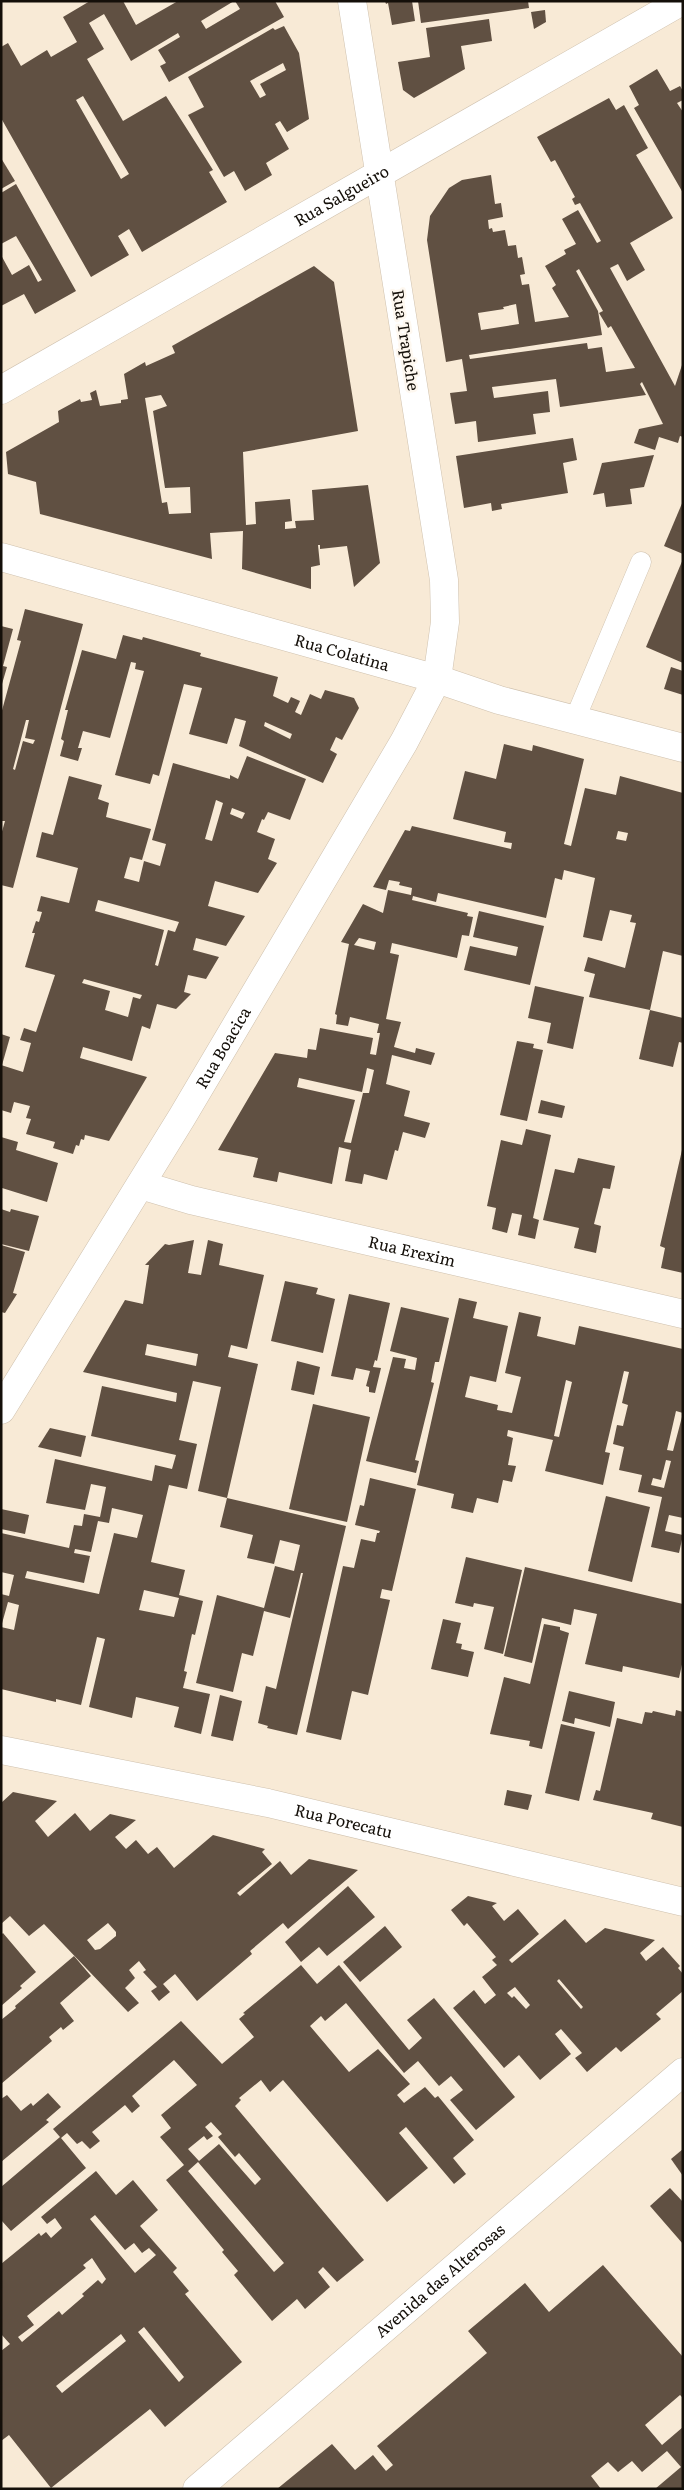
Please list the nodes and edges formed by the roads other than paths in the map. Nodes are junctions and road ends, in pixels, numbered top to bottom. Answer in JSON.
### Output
{"nodes":[{"id":1,"x":352,"y":1,"type":"edge"},
{"id":2,"x":682,"y":1,"type":"edge"},
{"id":3,"x":379,"y":174,"type":"junction"},
{"id":4,"x":1,"y":390,"type":"edge"},
{"id":5,"x":1,"y":557,"type":"edge"},
{"id":6,"x":641,"y":562,"type":"dead end"},
{"id":7,"x":437,"y":680,"type":"junction"},
{"id":8,"x":575,"y":719,"type":"junction"},
{"id":9,"x":683,"y":748,"type":"edge"},
{"id":10,"x":141,"y":1185,"type":"junction"},
{"id":11,"x":683,"y":1314,"type":"edge"},
{"id":12,"x":1,"y":1410,"type":"edge"},
{"id":13,"x":1,"y":1750,"type":"edge"},
{"id":14,"x":683,"y":1902,"type":"edge"},
{"id":15,"x":683,"y":2072,"type":"edge"},
{"id":16,"x":198,"y":2489,"type":"edge"}],
"edges":[{"from":1,"to":3,"type":"street","name":"Rua Trapiche"},
{"from":2,"to":3,"type":"street","name":"Rua Salgueiro"},
{"from":3,"to":4,"type":"street","name":"Rua Salgueiro"},
{"from":3,"to":7,"type":"street","name":"Rua Trapiche"},
{"from":5,"to":7,"type":"street","name":"Rua Colatina"},
{"from":6,"to":8,"type":"lane"},
{"from":7,"to":8,"type":"street","name":"Rua Colatina"},
{"from":7,"to":10,"type":"street","name":"Rua Boacica"},
{"from":8,"to":9,"type":"street","name":"Rua Colatina"},
{"from":10,"to":11,"type":"street","name":"Rua Erexim"},
{"from":10,"to":12,"type":"street","name":"Rua Boacica"},
{"from":13,"to":14,"type":"street","name":"Rua Porecatu"},
{"from":15,"to":16,"type":"street","name":"Avenida das Alterosas"}]}
